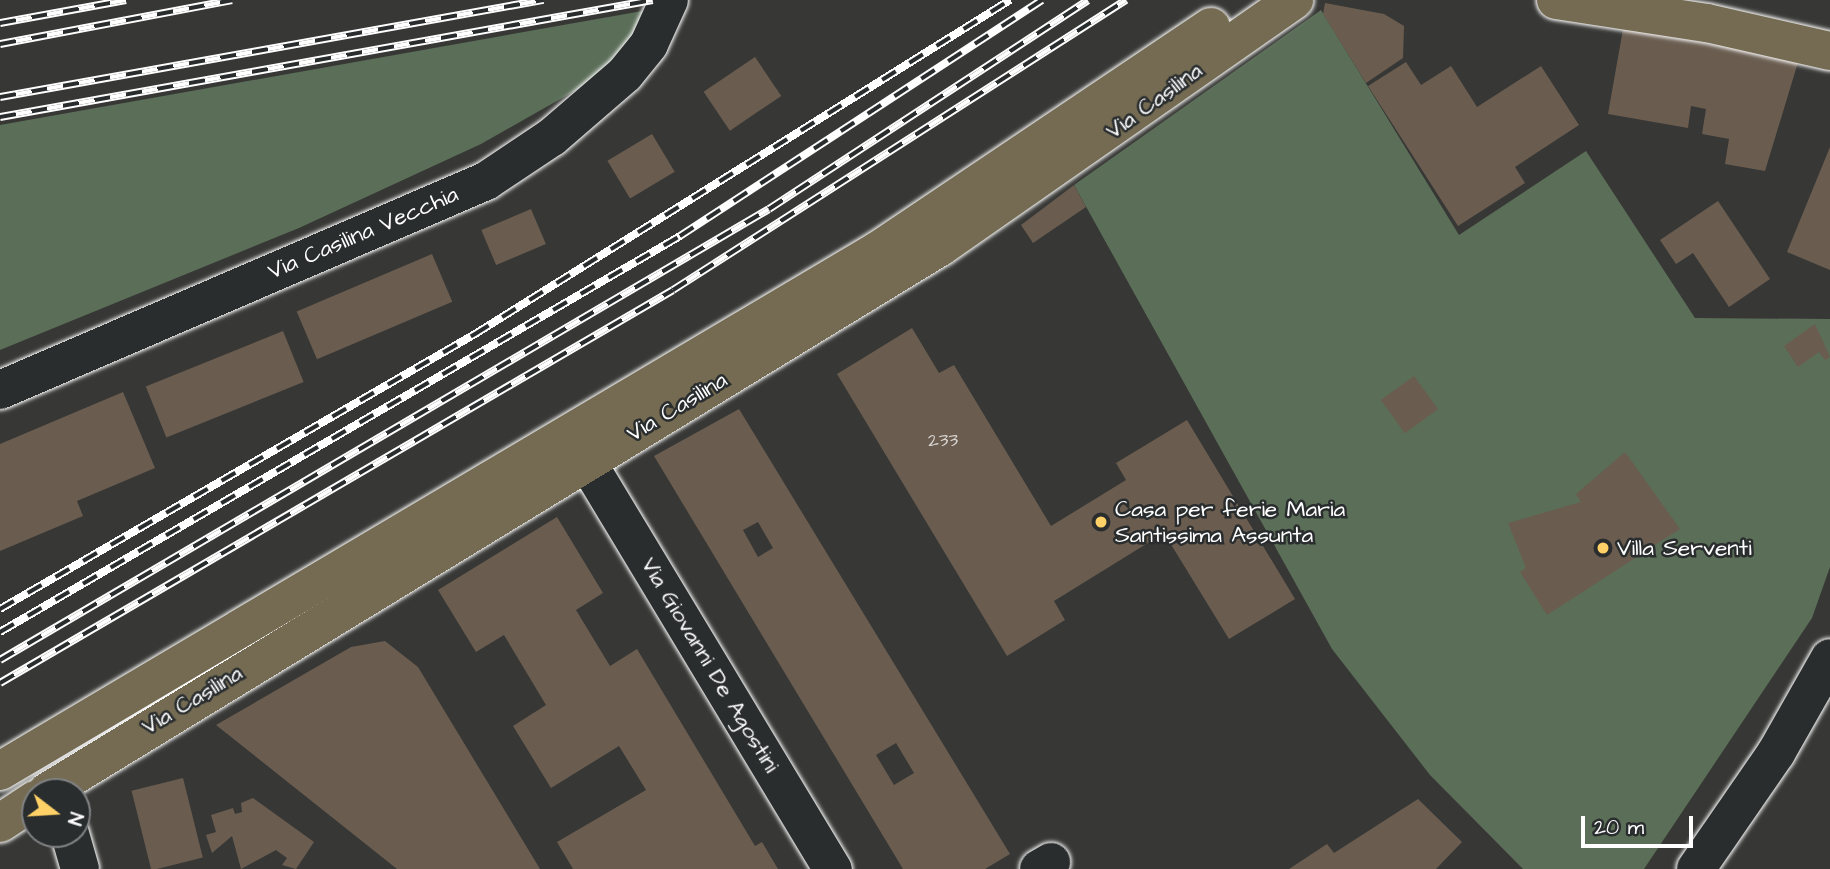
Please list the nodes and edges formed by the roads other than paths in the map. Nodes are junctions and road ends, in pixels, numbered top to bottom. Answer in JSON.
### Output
{"nodes":[{"id":1,"x":1248,"y":0,"type":"edge"},
{"id":2,"x":1293,"y":0,"type":"edge"},
{"id":3,"x":1556,"y":0,"type":"edge"},
{"id":4,"x":664,"y":13,"type":"edge"},
{"id":5,"x":1830,"y":51,"type":"edge"},
{"id":6,"x":0,"y":390,"type":"edge"},
{"id":7,"x":587,"y":462,"type":"junction"},
{"id":8,"x":1830,"y":658,"type":"edge"},
{"id":9,"x":0,"y":771,"type":"edge"},
{"id":10,"x":73,"y":778,"type":"edge"},
{"id":11,"x":21,"y":810,"type":"edge"},
{"id":12,"x":0,"y":823,"type":"edge"},
{"id":13,"x":74,"y":848,"type":"edge"},
{"id":14,"x":80,"y":869,"type":"edge"},
{"id":15,"x":833,"y":869,"type":"edge"},
{"id":16,"x":1696,"y":869,"type":"edge"}],
"edges":[{"from":1,"to":9,"type":"main road","name":"Via Casilina"},
{"from":2,"to":7,"type":"main road","name":"Via Casilina"},
{"from":3,"to":5,"type":"main road"},
{"from":4,"to":6,"type":"street","name":"Via Casilina Vecchia"},
{"from":7,"to":10,"type":"main road","name":"Via Casilina"},
{"from":7,"to":15,"type":"street","name":"Via Giovanni De Agostini"},
{"from":8,"to":16,"type":"street"},
{"from":11,"to":12,"type":"main road","name":"Via Casilina"},
{"from":13,"to":14,"type":"street"}]}
